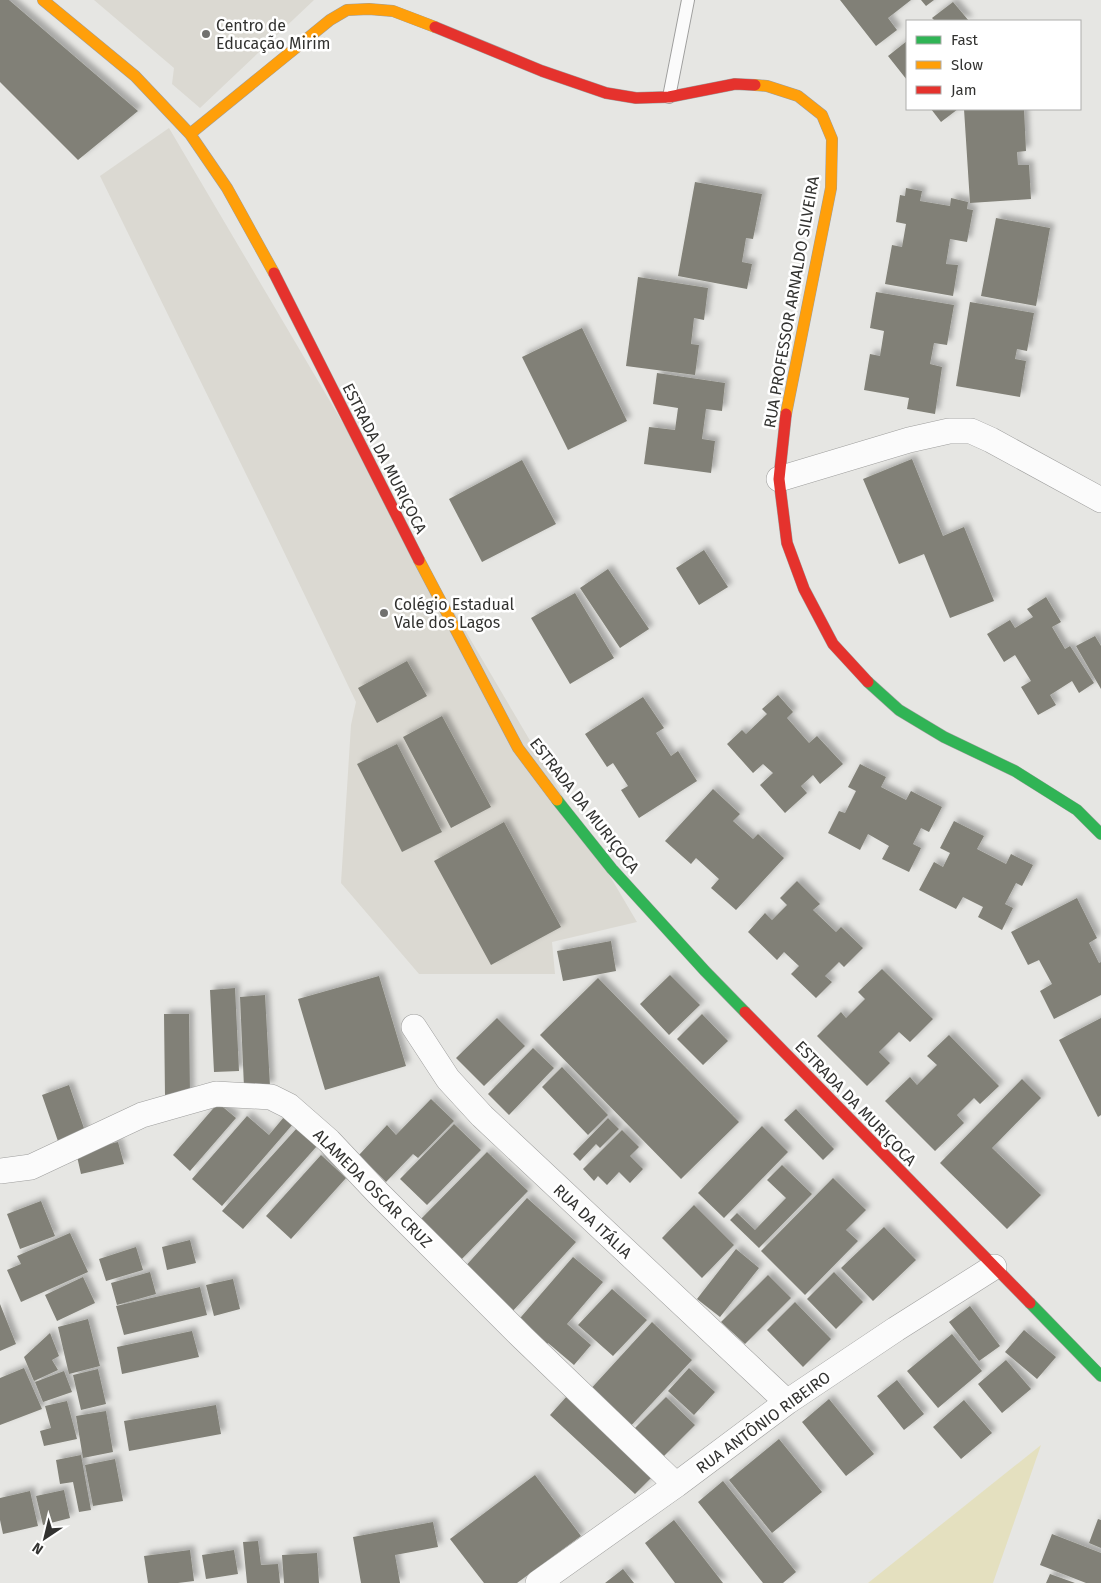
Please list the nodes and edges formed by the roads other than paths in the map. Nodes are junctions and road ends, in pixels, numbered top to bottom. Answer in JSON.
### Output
{"nodes":[{"id":1,"x":44,"y":0,"type":"edge"},
{"id":2,"x":688,"y":0,"type":"edge"},
{"id":3,"x":669,"y":97,"type":"junction"},
{"id":4,"x":190,"y":134,"type":"junction"},
{"id":5,"x":779,"y":480,"type":"junction"},
{"id":6,"x":1101,"y":500,"type":"edge"},
{"id":7,"x":1101,"y":834,"type":"edge"},
{"id":8,"x":414,"y":1027,"type":"dead end"},
{"id":9,"x":0,"y":1171,"type":"edge"},
{"id":10,"x":994,"y":1267,"type":"junction"},
{"id":11,"x":1101,"y":1376,"type":"edge"},
{"id":12,"x":787,"y":1402,"type":"junction"},
{"id":13,"x":676,"y":1485,"type":"junction"},
{"id":14,"x":538,"y":1583,"type":"edge"}],
"edges":[{"from":1,"to":4,"type":"street","name":"ESTRADA DA MURIÇOCA"},
{"from":2,"to":3,"type":"lane"},
{"from":3,"to":4,"type":"street","name":"RUA PROFESSOR ARNALDO SILVEIRA"},
{"from":3,"to":5,"type":"street","name":"RUA PROFESSOR ARNALDO SILVEIRA"},
{"from":4,"to":10,"type":"street","name":"ESTRADA DA MURIÇOCA"},
{"from":5,"to":6,"type":"street"},
{"from":5,"to":7,"type":"street","name":"RUA PROFESSOR ARNALDO SILVEIRA"},
{"from":8,"to":12,"type":"street","name":"RUA DA ITÁLIA"},
{"from":9,"to":13,"type":"street","name":"ALAMEDA OSCAR CRUZ"},
{"from":10,"to":11,"type":"street","name":"ESTRADA DA MURIÇOCA"},
{"from":10,"to":12,"type":"street","name":"RUA ANTÔNIO RIBEIRO"},
{"from":12,"to":13,"type":"street","name":"RUA ANTÔNIO RIBEIRO"},
{"from":13,"to":14,"type":"street","name":"RUA ANTÔNIO RIBEIRO"}]}
